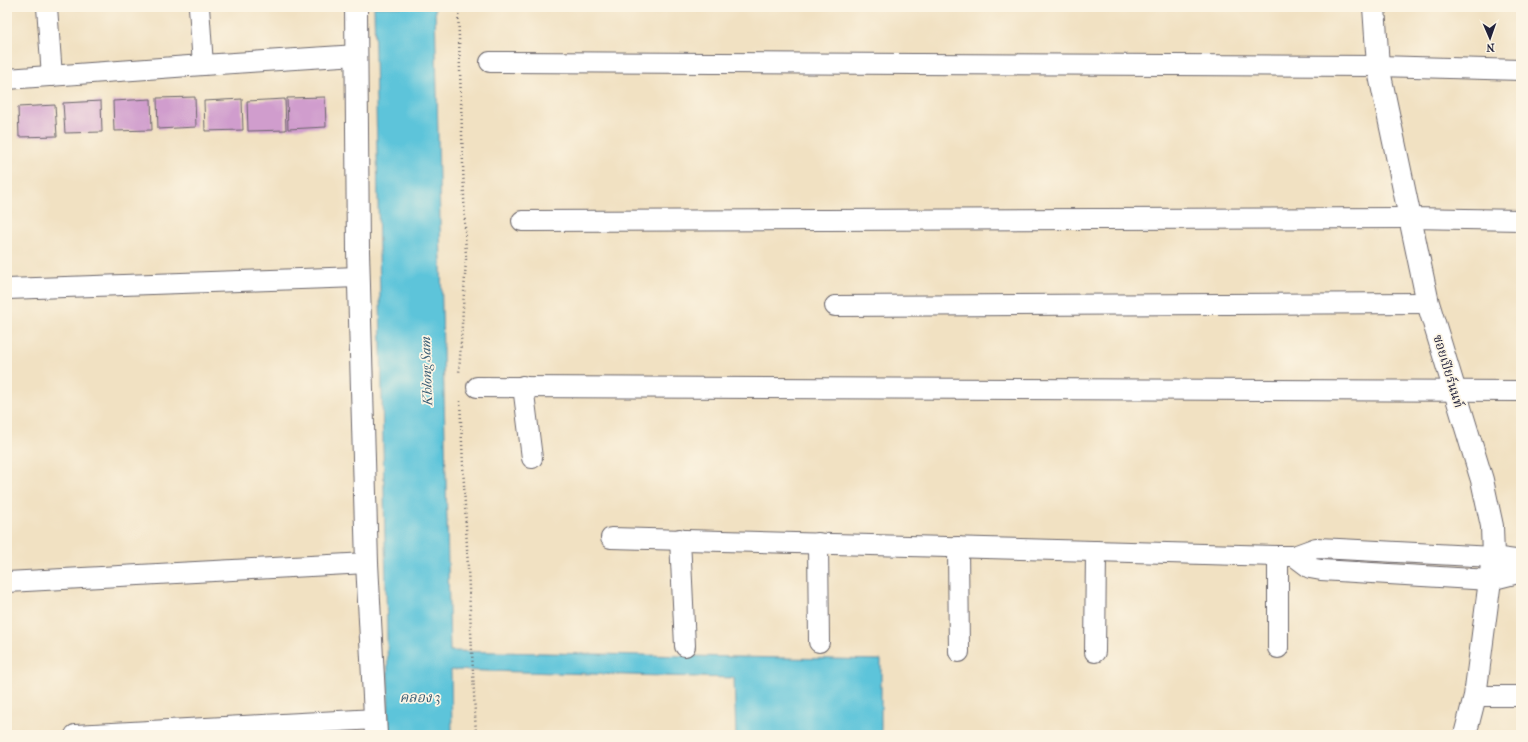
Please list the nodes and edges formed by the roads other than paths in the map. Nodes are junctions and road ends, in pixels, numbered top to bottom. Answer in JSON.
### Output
{"nodes":[{"id":1,"x":46,"y":7,"type":"edge"},
{"id":2,"x":200,"y":7,"type":"edge"},
{"id":3,"x":356,"y":7,"type":"edge"},
{"id":4,"x":1374,"y":7,"type":"edge"},
{"id":5,"x":357,"y":55,"type":"junction"},
{"id":6,"x":490,"y":62,"type":"dead end"},
{"id":7,"x":203,"y":64,"type":"junction"},
{"id":8,"x":1378,"y":66,"type":"junction"},
{"id":9,"x":1521,"y":70,"type":"edge"},
{"id":10,"x":52,"y":76,"type":"junction"},
{"id":11,"x":7,"y":79,"type":"edge"},
{"id":12,"x":1410,"y":218,"type":"junction"},
{"id":13,"x":1521,"y":220,"type":"edge"},
{"id":14,"x":522,"y":221,"type":"dead end"},
{"id":15,"x":358,"y":277,"type":"junction"},
{"id":16,"x":7,"y":289,"type":"edge"},
{"id":17,"x":1428,"y":303,"type":"junction"},
{"id":18,"x":835,"y":306,"type":"dead end"},
{"id":19,"x":477,"y":386,"type":"dead end"},
{"id":20,"x":523,"y":386,"type":"junction"},
{"id":21,"x":1454,"y":390,"type":"junction"},
{"id":22,"x":1521,"y":391,"type":"edge"},
{"id":23,"x":532,"y":458,"type":"dead end"},
{"id":24,"x":611,"y":538,"type":"dead end"},
{"id":25,"x":680,"y":540,"type":"junction"},
{"id":26,"x":818,"y":543,"type":"junction"},
{"id":27,"x":958,"y":547,"type":"junction"},
{"id":28,"x":1096,"y":551,"type":"junction"},
{"id":29,"x":1286,"y":556,"type":"junction"},
{"id":30,"x":1493,"y":557,"type":"junction"},
{"id":31,"x":1521,"y":562,"type":"edge"},
{"id":32,"x":367,"y":563,"type":"junction"},
{"id":33,"x":1521,"y":572,"type":"edge"},
{"id":34,"x":1490,"y":580,"type":"junction"},
{"id":35,"x":7,"y":582,"type":"edge"},
{"id":36,"x":819,"y":642,"type":"dead end"},
{"id":37,"x":685,"y":646,"type":"dead end"},
{"id":38,"x":1278,"y":648,"type":"dead end"},
{"id":39,"x":959,"y":652,"type":"dead end"},
{"id":40,"x":1095,"y":652,"type":"dead end"},
{"id":41,"x":1475,"y":696,"type":"junction"},
{"id":42,"x":1521,"y":696,"type":"edge"},
{"id":43,"x":376,"y":727,"type":"edge"},
{"id":44,"x":75,"y":735,"type":"edge"},
{"id":45,"x":1465,"y":735,"type":"edge"}],
"edges":[{"from":1,"to":10,"type":"street"},
{"from":2,"to":7,"type":"street"},
{"from":3,"to":5,"type":"street"},
{"from":4,"to":8,"type":"street","name":"ซอยเปียร์นนท์"},
{"from":5,"to":7,"type":"street"},
{"from":5,"to":15,"type":"street"},
{"from":6,"to":8,"type":"street"},
{"from":7,"to":10,"type":"street"},
{"from":8,"to":9,"type":"street"},
{"from":8,"to":12,"type":"street","name":"ซอยเปียร์นนท์"},
{"from":10,"to":11,"type":"street"},
{"from":12,"to":13,"type":"street"},
{"from":12,"to":14,"type":"street"},
{"from":12,"to":17,"type":"street","name":"ซอยเปียร์นนท์"},
{"from":15,"to":16,"type":"street"},
{"from":15,"to":32,"type":"street"},
{"from":17,"to":18,"type":"street"},
{"from":17,"to":21,"type":"street","name":"ซอยเปียร์นนท์"},
{"from":19,"to":20,"type":"street"},
{"from":20,"to":21,"type":"street"},
{"from":20,"to":23,"type":"street"},
{"from":21,"to":22,"type":"street"},
{"from":21,"to":30,"type":"street","name":"ซอยเปียร์นนท์"},
{"from":24,"to":25,"type":"street"},
{"from":25,"to":26,"type":"street"},
{"from":25,"to":37,"type":"street"},
{"from":26,"to":27,"type":"street"},
{"from":26,"to":36,"type":"street"},
{"from":27,"to":28,"type":"street"},
{"from":27,"to":39,"type":"street"},
{"from":28,"to":29,"type":"street"},
{"from":28,"to":40,"type":"street"},
{"from":29,"to":30,"type":"street"},
{"from":29,"to":34,"type":"street"},
{"from":29,"to":38,"type":"street"},
{"from":30,"to":31,"type":"street"},
{"from":30,"to":34,"type":"street","name":"ซอยเปียร์นนท์"},
{"from":32,"to":35,"type":"street"},
{"from":32,"to":43,"type":"street"},
{"from":33,"to":34,"type":"street"},
{"from":34,"to":41,"type":"street","name":"ซอยเปียร์นนท์"},
{"from":41,"to":42,"type":"street"},
{"from":41,"to":45,"type":"street","name":"ซอยเปียร์นนท์"},
{"from":43,"to":44,"type":"street"}]}
